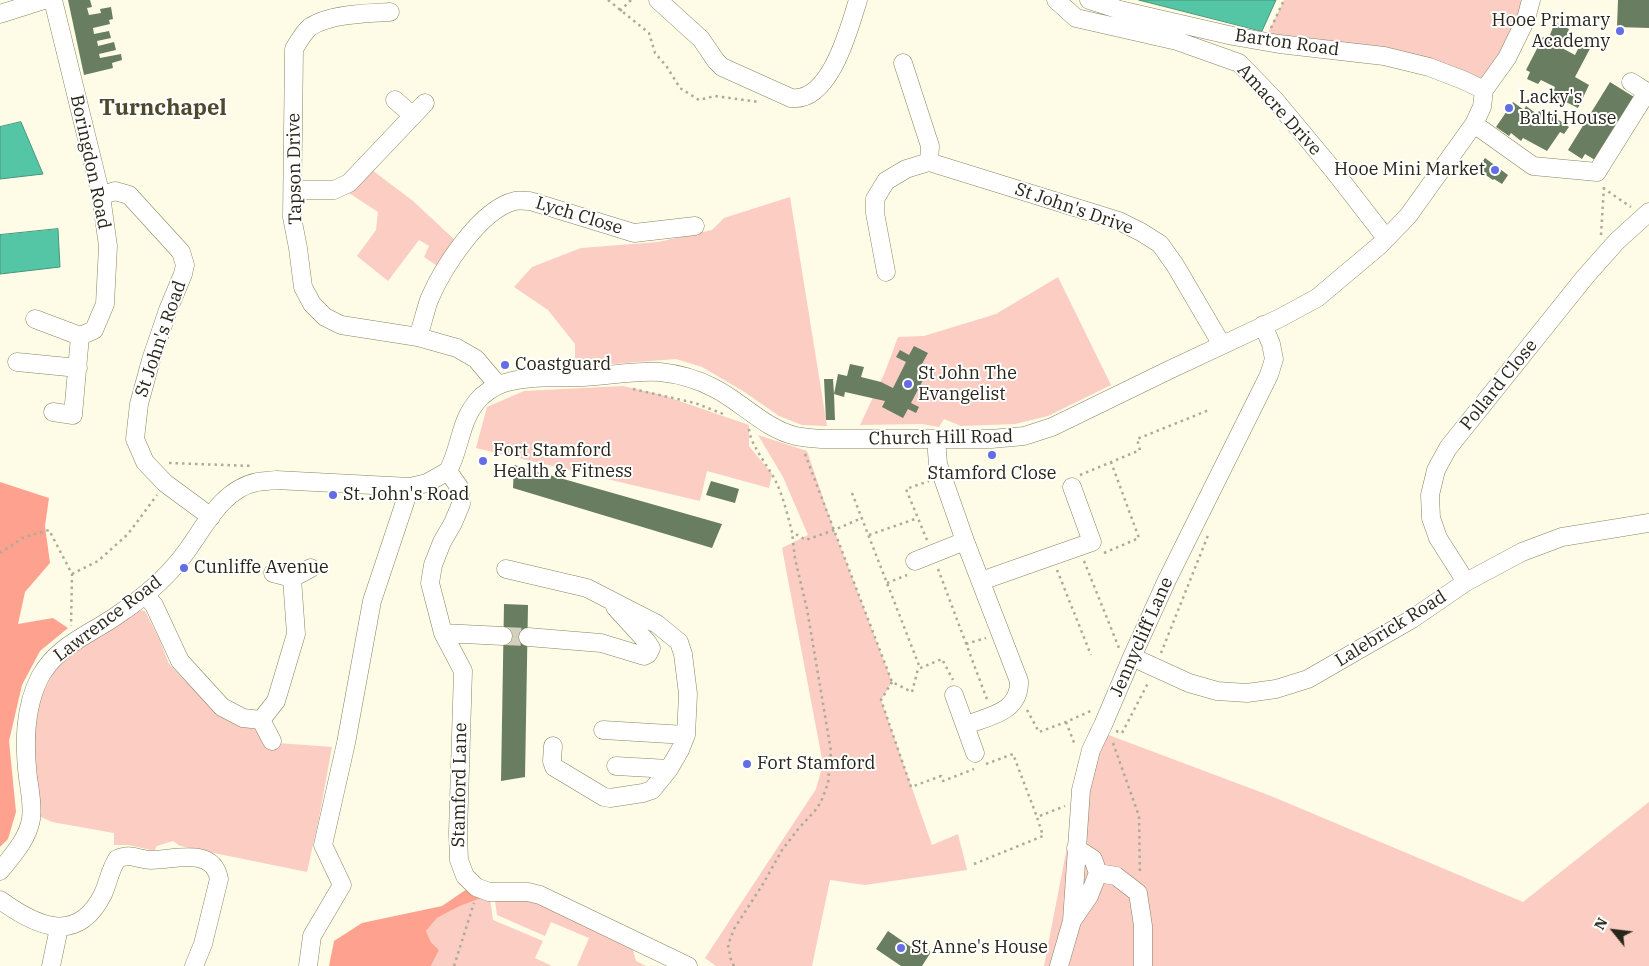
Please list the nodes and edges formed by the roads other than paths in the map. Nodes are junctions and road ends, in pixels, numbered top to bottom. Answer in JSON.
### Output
{"nodes":[{"id":1,"x":44,"y":0,"type":"edge"},
{"id":2,"x":53,"y":0,"type":"edge"},
{"id":3,"x":658,"y":0,"type":"edge"},
{"id":4,"x":858,"y":0,"type":"edge"},
{"id":5,"x":1056,"y":0,"type":"edge"},
{"id":6,"x":1089,"y":0,"type":"edge"},
{"id":7,"x":1531,"y":0,"type":"edge"},
{"id":8,"x":360,"y":7,"type":"edge"},
{"id":9,"x":390,"y":12,"type":"dead end"},
{"id":10,"x":0,"y":14,"type":"edge"},
{"id":11,"x":903,"y":63,"type":"dead end"},
{"id":12,"x":1631,"y":82,"type":"dead end"},
{"id":13,"x":1484,"y":90,"type":"junction"},
{"id":14,"x":394,"y":100,"type":"dead end"},
{"id":15,"x":425,"y":103,"type":"dead end"},
{"id":16,"x":412,"y":115,"type":"junction"},
{"id":17,"x":1474,"y":124,"type":"junction"},
{"id":18,"x":929,"y":162,"type":"junction"},
{"id":19,"x":293,"y":190,"type":"junction"},
{"id":20,"x":100,"y":196,"type":"junction"},
{"id":21,"x":1646,"y":214,"type":"edge"},
{"id":22,"x":696,"y":226,"type":"dead end"},
{"id":23,"x":1386,"y":238,"type":"junction"},
{"id":24,"x":886,"y":272,"type":"dead end"},
{"id":25,"x":35,"y":319,"type":"dead end"},
{"id":26,"x":1263,"y":325,"type":"junction"},
{"id":27,"x":80,"y":336,"type":"junction"},
{"id":28,"x":418,"y":337,"type":"junction"},
{"id":29,"x":1222,"y":345,"type":"junction"},
{"id":30,"x":17,"y":362,"type":"dead end"},
{"id":31,"x":78,"y":368,"type":"junction"},
{"id":32,"x":498,"y":385,"type":"junction"},
{"id":33,"x":53,"y":412,"type":"dead end"},
{"id":34,"x":936,"y":439,"type":"junction"},
{"id":35,"x":448,"y":471,"type":"junction"},
{"id":36,"x":410,"y":487,"type":"junction"},
{"id":37,"x":1072,"y":487,"type":"road end"},
{"id":38,"x":212,"y":517,"type":"junction"},
{"id":39,"x":1649,"y":523,"type":"edge"},
{"id":40,"x":964,"y":541,"type":"junction"},
{"id":41,"x":915,"y":561,"type":"dead end"},
{"id":42,"x":311,"y":568,"type":"dead end"},
{"id":43,"x":506,"y":569,"type":"dead end"},
{"id":44,"x":273,"y":573,"type":"dead end"},
{"id":45,"x":292,"y":578,"type":"junction"},
{"id":46,"x":981,"y":581,"type":"junction"},
{"id":47,"x":1466,"y":582,"type":"junction"},
{"id":48,"x":145,"y":594,"type":"junction"},
{"id":49,"x":607,"y":598,"type":"junction"},
{"id":50,"x":443,"y":633,"type":"junction"},
{"id":51,"x":503,"y":636,"type":"tunnel mouth"},
{"id":52,"x":528,"y":637,"type":"tunnel mouth"},
{"id":53,"x":1129,"y":663,"type":"junction"},
{"id":54,"x":954,"y":695,"type":"road end"},
{"id":55,"x":261,"y":720,"type":"junction"},
{"id":56,"x":966,"y":725,"type":"junction"},
{"id":57,"x":603,"y":730,"type":"dead end"},
{"id":58,"x":686,"y":735,"type":"junction"},
{"id":59,"x":272,"y":741,"type":"dead end"},
{"id":60,"x":553,"y":746,"type":"dead end"},
{"id":61,"x":975,"y":753,"type":"dead end"},
{"id":62,"x":616,"y":766,"type":"dead end"},
{"id":63,"x":669,"y":768,"type":"junction"},
{"id":64,"x":1076,"y":848,"type":"junction"},
{"id":65,"x":0,"y":871,"type":"edge"},
{"id":66,"x":1098,"y":873,"type":"junction"},
{"id":67,"x":0,"y":900,"type":"edge"},
{"id":68,"x":1072,"y":921,"type":"junction"},
{"id":69,"x":60,"y":928,"type":"junction"},
{"id":70,"x":51,"y":966,"type":"edge"},
{"id":71,"x":194,"y":966,"type":"edge"},
{"id":72,"x":308,"y":966,"type":"edge"},
{"id":73,"x":688,"y":966,"type":"edge"},
{"id":74,"x":1059,"y":966,"type":"edge"},
{"id":75,"x":1143,"y":966,"type":"edge"}],
"edges":[{"from":1,"to":10,"type":"street"},
{"from":2,"to":20,"type":"street","name":"Boringdon Road"},
{"from":3,"to":4,"type":"street"},
{"from":5,"to":23,"type":"street","name":"Amacre Drive"},
{"from":6,"to":13,"type":"street","name":"Barton Road"},
{"from":7,"to":13,"type":"street"},
{"from":8,"to":9,"type":"street","name":"Tapson Drive"},
{"from":8,"to":19,"type":"street","name":"Tapson Drive"},
{"from":11,"to":18,"type":"street"},
{"from":12,"to":17,"type":"street"},
{"from":13,"to":17,"type":"street","name":"Church Hill Road"},
{"from":14,"to":16,"type":"street"},
{"from":15,"to":16,"type":"street"},
{"from":16,"to":19,"type":"street"},
{"from":17,"to":23,"type":"street","name":"Church Hill Road"},
{"from":18,"to":24,"type":"street"},
{"from":18,"to":29,"type":"street","name":"St John's Drive"},
{"from":19,"to":28,"type":"street","name":"Tapson Drive"},
{"from":20,"to":27,"type":"street","name":"Boringdon Road"},
{"from":20,"to":38,"type":"street","name":"St John's Road"},
{"from":21,"to":47,"type":"street","name":"Pollard Close"},
{"from":22,"to":28,"type":"street","name":"Lych Close"},
{"from":23,"to":26,"type":"street","name":"Church Hill Road"},
{"from":25,"to":27,"type":"street"},
{"from":26,"to":29,"type":"street","name":"Church Hill Road"},
{"from":26,"to":53,"type":"street","name":"Jennycliff Lane"},
{"from":27,"to":31,"type":"street"},
{"from":28,"to":32,"type":"street","name":"Tapson Drive"},
{"from":29,"to":34,"type":"street","name":"Church Hill Road"},
{"from":30,"to":31,"type":"street"},
{"from":31,"to":33,"type":"street"},
{"from":32,"to":34,"type":"street","name":"Church Hill Road"},
{"from":32,"to":35,"type":"street","name":"Church Hill Road"},
{"from":34,"to":40,"type":"street"},
{"from":35,"to":36,"type":"street"},
{"from":35,"to":50,"type":"street","name":"Stamford Lane"},
{"from":36,"to":38,"type":"street"},
{"from":36,"to":72,"type":"street"},
{"from":37,"to":46,"type":"street"},
{"from":38,"to":48,"type":"street","name":"Lawrence Road"},
{"from":39,"to":47,"type":"street","name":"Lalebrick Road"},
{"from":40,"to":41,"type":"street"},
{"from":40,"to":46,"type":"street"},
{"from":42,"to":45,"type":"street"},
{"from":43,"to":49,"type":"street"},
{"from":44,"to":45,"type":"street"},
{"from":45,"to":55,"type":"street"},
{"from":46,"to":56,"type":"street"},
{"from":47,"to":53,"type":"street","name":"Lalebrick Road"},
{"from":48,"to":55,"type":"street"},
{"from":48,"to":65,"type":"street","name":"Lawrence Road"},
{"from":49,"to":52,"type":"street"},
{"from":49,"to":58,"type":"street"},
{"from":50,"to":51,"type":"street"},
{"from":50,"to":73,"type":"street","name":"Stamford Lane"},
{"from":53,"to":64,"type":"street","name":"Jennycliff Lane"},
{"from":54,"to":56,"type":"street"},
{"from":55,"to":59,"type":"street"},
{"from":56,"to":61,"type":"street"},
{"from":57,"to":58,"type":"street"},
{"from":58,"to":63,"type":"street"},
{"from":60,"to":63,"type":"street"},
{"from":62,"to":63,"type":"street"},
{"from":64,"to":66,"type":"street"},
{"from":64,"to":68,"type":"street","name":"Jennycliff Lane"},
{"from":66,"to":68,"type":"street"},
{"from":66,"to":75,"type":"street"},
{"from":67,"to":69,"type":"street"},
{"from":68,"to":74,"type":"street","name":"Jennycliff Lane"},
{"from":69,"to":70,"type":"street"},
{"from":69,"to":71,"type":"street"}]}
